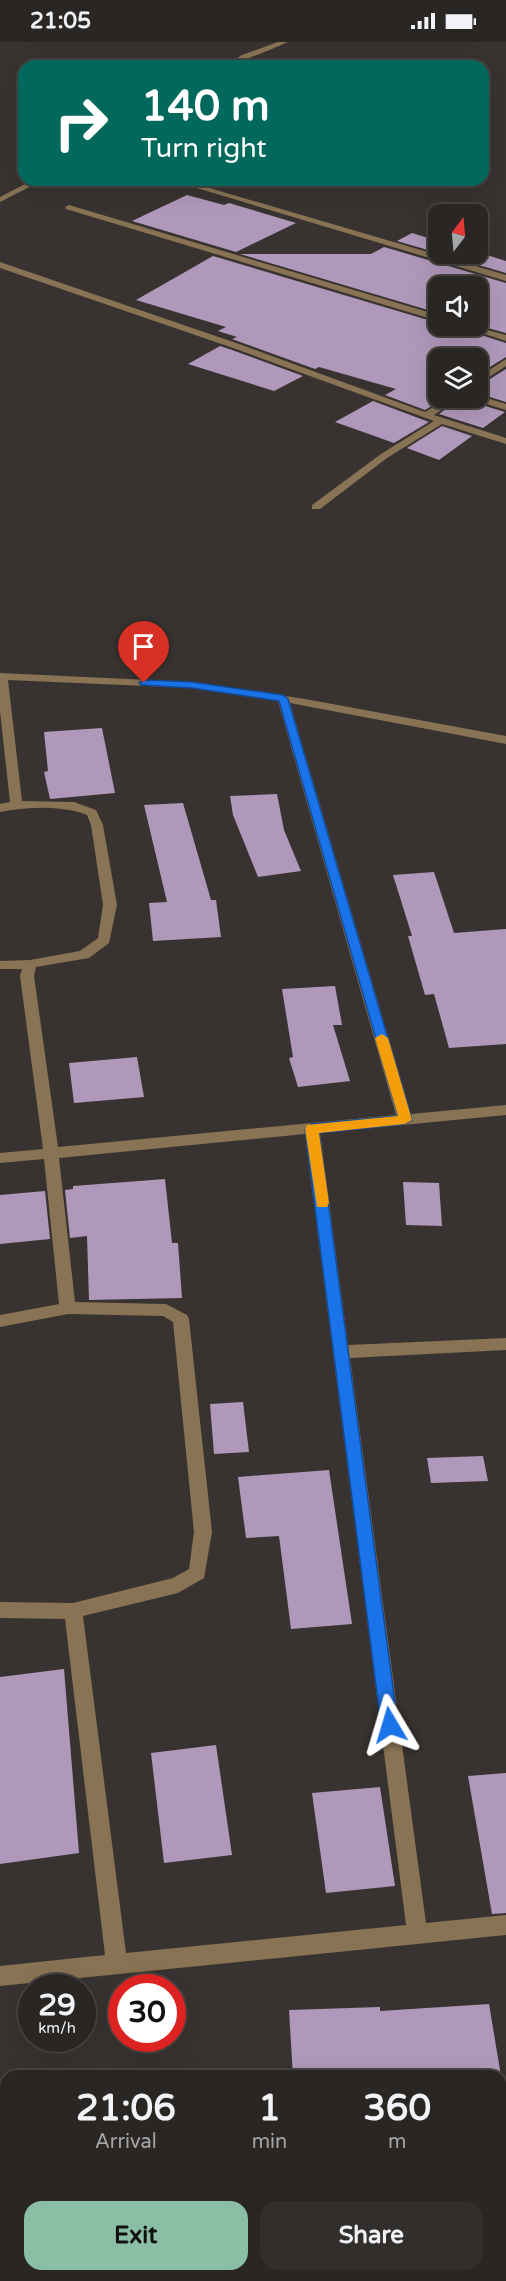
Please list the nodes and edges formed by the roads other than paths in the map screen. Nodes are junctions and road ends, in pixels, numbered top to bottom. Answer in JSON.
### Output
{"nodes":[{"id":1,"x":284,"y":42,"type":"edge"},
{"id":2,"x":238,"y":60,"type":"edge"},
{"id":3,"x":28,"y":186,"type":"edge"},
{"id":4,"x":194,"y":186,"type":"edge"},
{"id":5,"x":0,"y":201,"type":"edge"},
{"id":6,"x":69,"y":207,"type":"dead end"},
{"id":7,"x":0,"y":266,"type":"edge"},
{"id":8,"x":506,"y":278,"type":"edge"},
{"id":9,"x":428,"y":315,"type":"edge"},
{"id":10,"x":488,"y":333,"type":"edge"},
{"id":11,"x":506,"y":338,"type":"edge"},
{"id":12,"x":506,"y":362,"type":"edge"},
{"id":13,"x":488,"y":374,"type":"edge"},
{"id":14,"x":488,"y":402,"type":"edge"},
{"id":15,"x":506,"y":407,"type":"edge"},
{"id":16,"x":438,"y":408,"type":"edge"},
{"id":17,"x":426,"y":416,"type":"junction"},
{"id":18,"x":441,"y":421,"type":"junction"},
{"id":19,"x":506,"y":441,"type":"edge"},
{"id":20,"x":316,"y":507,"type":"dead end"},
{"id":21,"x":1,"y":676,"type":"edge"},
{"id":22,"x":283,"y":699,"type":"junction"},
{"id":23,"x":506,"y":740,"type":"edge"},
{"id":24,"x":16,"y":805,"type":"junction"},
{"id":25,"x":0,"y":808,"type":"edge"},
{"id":26,"x":30,"y":964,"type":"junction"},
{"id":27,"x":0,"y":966,"type":"edge"},
{"id":28,"x":506,"y":1110,"type":"edge"},
{"id":29,"x":405,"y":1120,"type":"junction"},
{"id":30,"x":312,"y":1129,"type":"junction"},
{"id":31,"x":51,"y":1154,"type":"junction"},
{"id":32,"x":0,"y":1158,"type":"edge"},
{"id":33,"x":68,"y":1308,"type":"junction"},
{"id":34,"x":0,"y":1321,"type":"edge"},
{"id":35,"x":506,"y":1344,"type":"edge"},
{"id":36,"x":341,"y":1352,"type":"junction"},
{"id":37,"x":0,"y":1610,"type":"edge"},
{"id":38,"x":73,"y":1611,"type":"junction"},
{"id":39,"x":506,"y":1925,"type":"edge"},
{"id":40,"x":417,"y":1934,"type":"junction"},
{"id":41,"x":117,"y":1964,"type":"junction"},
{"id":42,"x":0,"y":1976,"type":"edge"}],
"edges":[{"from":1,"to":2,"type":"street"},
{"from":3,"to":5,"type":"street"},
{"from":4,"to":8,"type":"street"},
{"from":6,"to":9,"type":"street"},
{"from":7,"to":17,"type":"street"},
{"from":10,"to":11,"type":"street"},
{"from":12,"to":13,"type":"street"},
{"from":14,"to":15,"type":"street"},
{"from":16,"to":17,"type":"street"},
{"from":17,"to":18,"type":"street"},
{"from":18,"to":19,"type":"street"},
{"from":18,"to":20,"type":"street"},
{"from":21,"to":22,"type":"street"},
{"from":21,"to":24,"type":"street"},
{"from":22,"to":23,"type":"street"},
{"from":22,"to":29,"type":"street"},
{"from":24,"to":25,"type":"street"},
{"from":24,"to":26,"type":"street"},
{"from":26,"to":27,"type":"street"},
{"from":26,"to":31,"type":"street"},
{"from":28,"to":29,"type":"street"},
{"from":29,"to":30,"type":"street"},
{"from":30,"to":31,"type":"street"},
{"from":30,"to":36,"type":"street"},
{"from":31,"to":32,"type":"street"},
{"from":31,"to":33,"type":"street"},
{"from":33,"to":34,"type":"street"},
{"from":33,"to":38,"type":"street"},
{"from":35,"to":36,"type":"street"},
{"from":36,"to":40,"type":"street"},
{"from":37,"to":38,"type":"street"},
{"from":38,"to":41,"type":"street"},
{"from":39,"to":40,"type":"street"},
{"from":40,"to":41,"type":"street"},
{"from":41,"to":42,"type":"street"}]}
